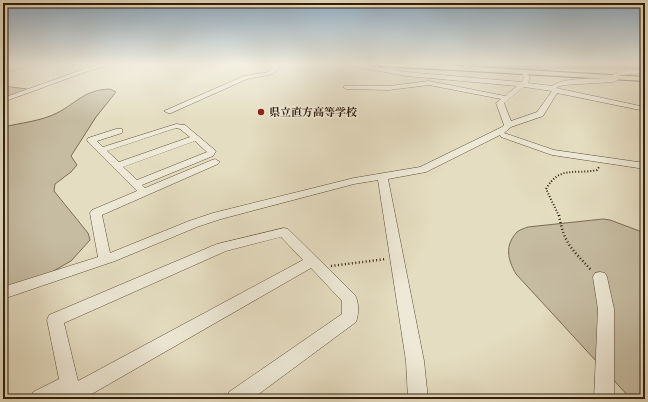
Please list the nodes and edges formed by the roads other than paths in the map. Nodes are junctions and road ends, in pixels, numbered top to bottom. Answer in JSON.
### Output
{"nodes":[{"id":1,"x":51,"y":83,"type":"edge"},
{"id":2,"x":233,"y":83,"type":"edge"},
{"id":3,"x":509,"y":83,"type":"edge"},
{"id":4,"x":575,"y":83,"type":"edge"},
{"id":5,"x":524,"y":84,"type":"junction"},
{"id":6,"x":346,"y":87,"type":"dead end"},
{"id":7,"x":554,"y":89,"type":"junction"},
{"id":8,"x":506,"y":98,"type":"junction"},
{"id":9,"x":3,"y":100,"type":"edge"},
{"id":10,"x":645,"y":109,"type":"edge"},
{"id":11,"x":168,"y":111,"type":"dead end"},
{"id":12,"x":506,"y":130,"type":"junction"},
{"id":13,"x":119,"y":131,"type":"dead end"},
{"id":14,"x":196,"y":138,"type":"junction"},
{"id":15,"x":102,"y":150,"type":"junction"},
{"id":16,"x":215,"y":162,"type":"dead end"},
{"id":17,"x":117,"y":166,"type":"junction"},
{"id":18,"x":645,"y":166,"type":"edge"},
{"id":19,"x":383,"y":177,"type":"junction"},
{"id":20,"x":135,"y":184,"type":"junction"},
{"id":21,"x":144,"y":193,"type":"junction"},
{"id":22,"x":105,"y":259,"type":"junction"},
{"id":23,"x":316,"y":264,"type":"junction"},
{"id":24,"x":600,"y":277,"type":"road end"},
{"id":25,"x":3,"y":292,"type":"edge"},
{"id":26,"x":71,"y":392,"type":"edge"},
{"id":27,"x":40,"y":399,"type":"edge"},
{"id":28,"x":236,"y":399,"type":"edge"},
{"id":29,"x":418,"y":399,"type":"edge"},
{"id":30,"x":604,"y":399,"type":"edge"}],
"edges":[{"from":1,"to":9,"type":"street"},
{"from":2,"to":11,"type":"street"},
{"from":3,"to":5,"type":"street"},
{"from":4,"to":7,"type":"street"},
{"from":5,"to":7,"type":"street"},
{"from":5,"to":8,"type":"street"},
{"from":6,"to":8,"type":"street"},
{"from":7,"to":10,"type":"street"},
{"from":7,"to":12,"type":"street"},
{"from":8,"to":12,"type":"street"},
{"from":12,"to":18,"type":"street"},
{"from":12,"to":19,"type":"street"},
{"from":13,"to":15,"type":"street"},
{"from":14,"to":15,"type":"street"},
{"from":14,"to":17,"type":"street"},
{"from":14,"to":20,"type":"street"},
{"from":15,"to":17,"type":"street"},
{"from":16,"to":21,"type":"street"},
{"from":17,"to":20,"type":"street"},
{"from":19,"to":22,"type":"street"},
{"from":19,"to":29,"type":"street"},
{"from":20,"to":21,"type":"street"},
{"from":21,"to":22,"type":"street"},
{"from":22,"to":25,"type":"street"},
{"from":23,"to":26,"type":"street"},
{"from":23,"to":26,"type":"street"},
{"from":23,"to":28,"type":"street"},
{"from":24,"to":30,"type":"street"},
{"from":26,"to":27,"type":"street"}]}
